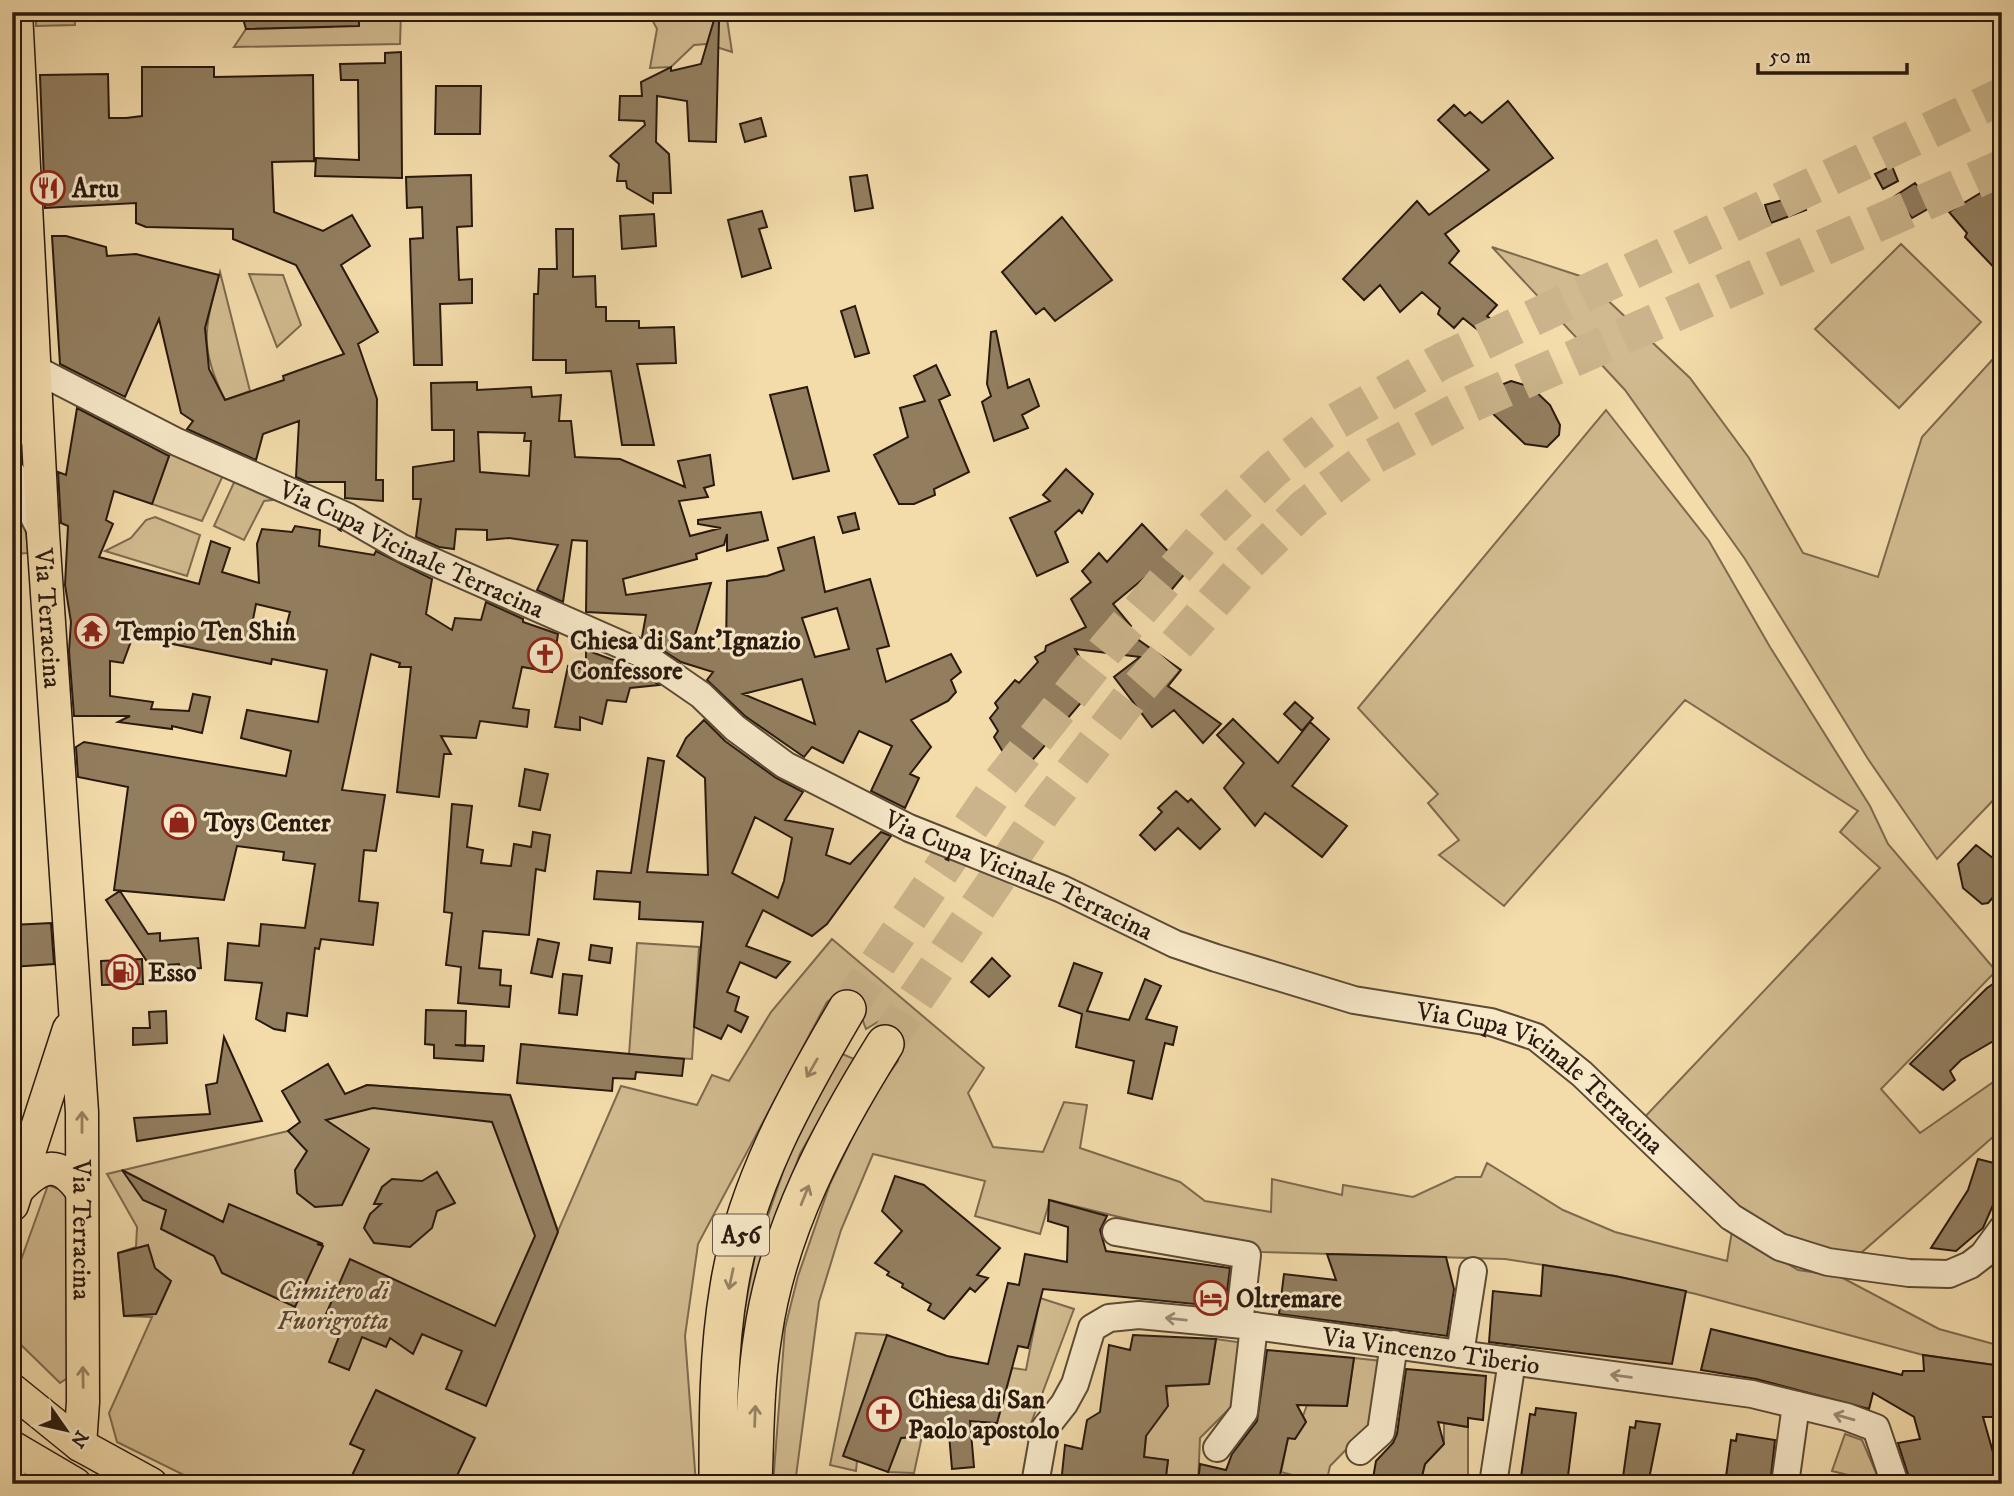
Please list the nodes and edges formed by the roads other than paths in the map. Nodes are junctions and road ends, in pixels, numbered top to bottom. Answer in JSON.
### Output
{"nodes":[{"id":1,"x":16,"y":12,"type":"edge"},
{"id":2,"x":24,"y":370,"type":"edge"},
{"id":3,"x":25,"y":430,"type":"edge"},
{"id":4,"x":12,"y":473,"type":"edge"},
{"id":5,"x":43,"y":534,"type":"junction"},
{"id":6,"x":847,"y":1009,"type":"tunnel mouth"},
{"id":7,"x":74,"y":1014,"type":"junction"},
{"id":8,"x":885,"y":1044,"type":"tunnel mouth"},
{"id":9,"x":38,"y":1128,"type":"junction"},
{"id":10,"x":12,"y":1154,"type":"edge"},
{"id":11,"x":81,"y":1190,"type":"junction"},
{"id":12,"x":15,"y":1197,"type":"edge"},
{"id":13,"x":2002,"y":1229,"type":"edge"},
{"id":14,"x":1116,"y":1232,"type":"dead end"},
{"id":15,"x":1473,"y":1271,"type":"dead end"},
{"id":16,"x":1247,"y":1325,"type":"junction"},
{"id":17,"x":1394,"y":1344,"type":"junction"},
{"id":18,"x":1460,"y":1354,"type":"junction"},
{"id":19,"x":1512,"y":1362,"type":"junction"},
{"id":20,"x":12,"y":1390,"type":"edge"},
{"id":21,"x":1796,"y":1405,"type":"junction"},
{"id":22,"x":80,"y":1445,"type":"junction"},
{"id":23,"x":12,"y":1447,"type":"edge"},
{"id":24,"x":1217,"y":1448,"type":"dead end"},
{"id":25,"x":1360,"y":1451,"type":"dead end"},
{"id":26,"x":75,"y":1484,"type":"edge"},
{"id":27,"x":151,"y":1484,"type":"edge"},
{"id":28,"x":718,"y":1484,"type":"edge"},
{"id":29,"x":753,"y":1484,"type":"edge"},
{"id":30,"x":1035,"y":1484,"type":"edge"},
{"id":31,"x":1493,"y":1484,"type":"edge"},
{"id":32,"x":1785,"y":1484,"type":"edge"},
{"id":33,"x":1895,"y":1484,"type":"edge"}],
"edges":[{"from":1,"to":2,"type":"main road","name":"Via Terracina"},
{"from":2,"to":3,"type":"main road","name":"Via Terracina"},
{"from":2,"to":13,"type":"street","name":"Via Cupa Vicinale Terracina"},
{"from":3,"to":5,"type":"main road","name":"Via Terracina"},
{"from":4,"to":5,"type":"street"},
{"from":5,"to":7,"type":"main road","name":"Via Terracina"},
{"from":6,"to":28,"type":"highway","number":"A56","one_way":true},
{"from":7,"to":9,"type":"main road","name":"Via Terracina"},
{"from":11,"to":7,"type":"main road","name":"Via Terracina","one_way":true},
{"from":29,"to":8,"type":"highway","number":"A56","one_way":true},
{"from":9,"to":10,"type":"main road"},
{"from":9,"to":12,"type":"main road","name":"Via Terracina"},
{"from":11,"to":12,"type":"main road"},
{"from":22,"to":11,"type":"main road","name":"Via Terracina","one_way":true},
{"from":14,"to":16,"type":"street"},
{"from":15,"to":18,"type":"street"},
{"from":16,"to":17,"type":"street","name":"Via Vincenzo Tiberio"},
{"from":16,"to":24,"type":"street"},
{"from":16,"to":30,"type":"street","name":"Via Vincenzo Tiberio","one_way":true},
{"from":17,"to":18,"type":"street","name":"Via Vincenzo Tiberio"},
{"from":17,"to":25,"type":"street"},
{"from":18,"to":19,"type":"street","name":"Via Vincenzo Tiberio"},
{"from":21,"to":19,"type":"street","name":"Via Vincenzo Tiberio","one_way":true},
{"from":19,"to":31,"type":"street"},
{"from":20,"to":22,"type":"main road"},
{"from":21,"to":32,"type":"street"},
{"from":33,"to":21,"type":"street","name":"Via Vincenzo Tiberio","one_way":true},
{"from":22,"to":27,"type":"main road"},
{"from":23,"to":26,"type":"main road"}]}
